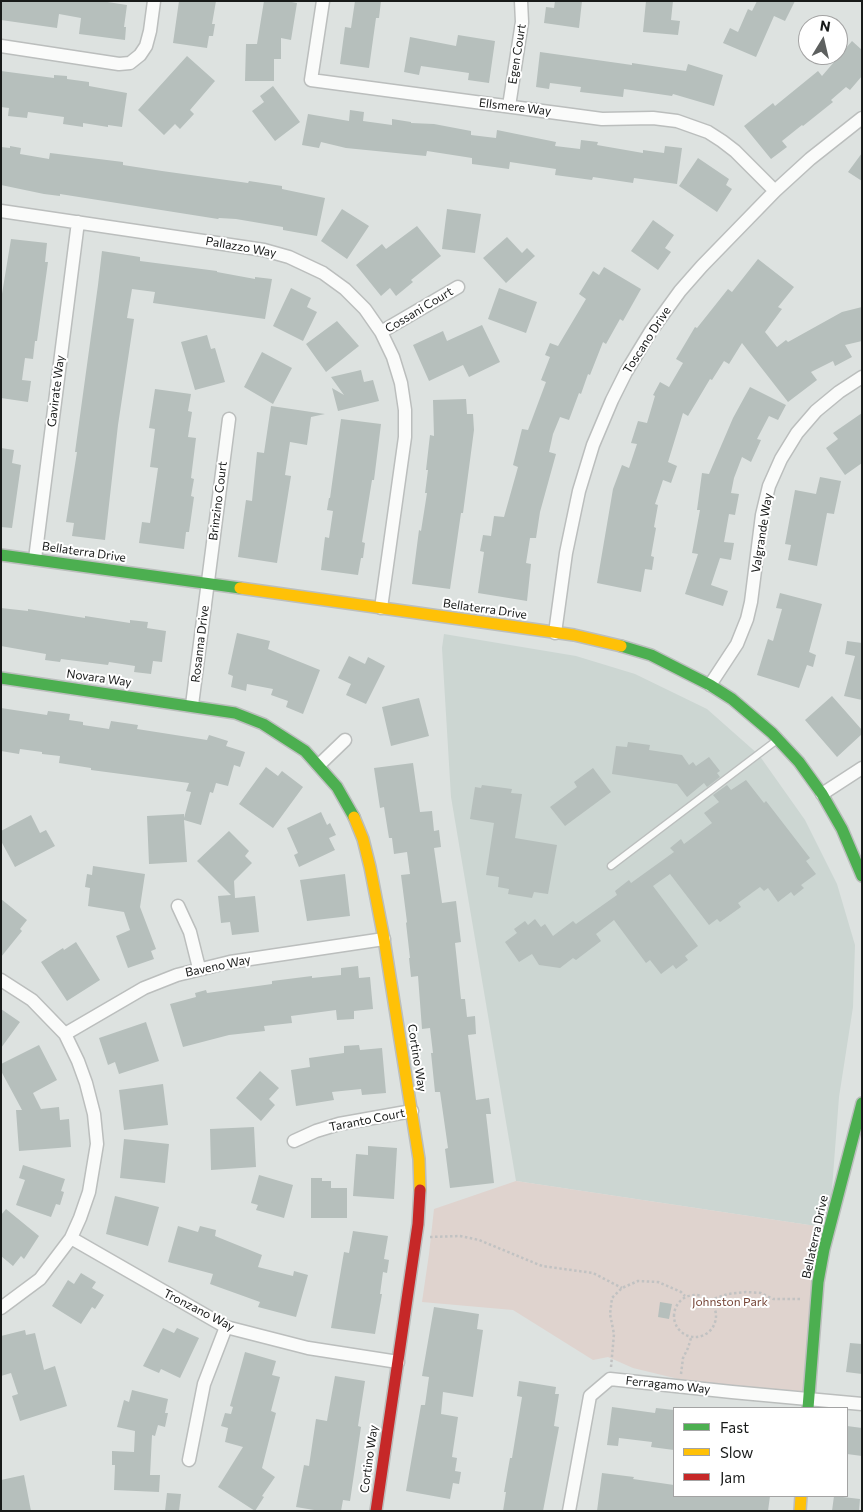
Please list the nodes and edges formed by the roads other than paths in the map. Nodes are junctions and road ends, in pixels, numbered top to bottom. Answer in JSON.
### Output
{"nodes":[{"id":1,"x":154,"y":1,"type":"edge"},
{"id":2,"x":323,"y":1,"type":"edge"},
{"id":3,"x":521,"y":1,"type":"edge"},
{"id":4,"x":1,"y":46,"type":"edge"},
{"id":5,"x":509,"y":106,"type":"junction"},
{"id":6,"x":862,"y":118,"type":"edge"},
{"id":7,"x":775,"y":191,"type":"junction"},
{"id":8,"x":1,"y":211,"type":"edge"},
{"id":9,"x":78,"y":222,"type":"junction"},
{"id":10,"x":458,"y":287,"type":"dead end"},
{"id":11,"x":381,"y":332,"type":"junction"},
{"id":12,"x":862,"y":377,"type":"edge"},
{"id":13,"x":229,"y":419,"type":"dead end"},
{"id":14,"x":1,"y":555,"type":"edge"},
{"id":15,"x":34,"y":559,"type":"junction"},
{"id":16,"x":208,"y":584,"type":"junction"},
{"id":17,"x":381,"y":608,"type":"junction"},
{"id":18,"x":555,"y":633,"type":"junction"},
{"id":19,"x":1,"y":678,"type":"edge"},
{"id":20,"x":710,"y":684,"type":"junction"},
{"id":21,"x":192,"y":705,"type":"junction"},
{"id":22,"x":778,"y":739,"type":"junction"},
{"id":23,"x":345,"y":740,"type":"dead end"},
{"id":24,"x":319,"y":765,"type":"junction"},
{"id":25,"x":862,"y":768,"type":"edge"},
{"id":26,"x":822,"y":794,"type":"junction"},
{"id":27,"x":611,"y":866,"type":"dead end"},
{"id":28,"x":862,"y":876,"type":"edge"},
{"id":29,"x":178,"y":906,"type":"dead end"},
{"id":30,"x":384,"y":939,"type":"junction"},
{"id":31,"x":199,"y":968,"type":"junction"},
{"id":32,"x":1,"y":980,"type":"edge"},
{"id":33,"x":65,"y":1034,"type":"junction"},
{"id":34,"x":861,"y":1109,"type":"edge"},
{"id":35,"x":412,"y":1112,"type":"junction"},
{"id":36,"x":294,"y":1141,"type":"dead end"},
{"id":37,"x":71,"y":1238,"type":"junction"},
{"id":38,"x":1,"y":1308,"type":"edge"},
{"id":39,"x":226,"y":1327,"type":"junction"},
{"id":40,"x":398,"y":1362,"type":"junction"},
{"id":41,"x":808,"y":1403,"type":"edge"},
{"id":42,"x":862,"y":1404,"type":"edge"},
{"id":43,"x":189,"y":1460,"type":"dead end"},
{"id":44,"x":801,"y":1497,"type":"edge"},
{"id":45,"x":376,"y":1511,"type":"edge"},
{"id":46,"x":570,"y":1511,"type":"edge"},
{"id":47,"x":800,"y":1511,"type":"edge"}],
"edges":[{"from":1,"to":4,"type":"street"},
{"from":2,"to":5,"type":"street","name":"Ellsmere Way"},
{"from":3,"to":5,"type":"street","name":"Egen Court"},
{"from":5,"to":7,"type":"street","name":"Ellsmere Way"},
{"from":6,"to":7,"type":"street","name":"Toscano Drive"},
{"from":7,"to":18,"type":"street","name":"Toscano Drive"},
{"from":8,"to":9,"type":"street","name":"Pallazzo Way"},
{"from":9,"to":11,"type":"street","name":"Pallazzo Way"},
{"from":9,"to":15,"type":"street","name":"Gavirate Way"},
{"from":10,"to":11,"type":"street","name":"Cossani Court"},
{"from":11,"to":17,"type":"street","name":"Pallazzo Way"},
{"from":12,"to":20,"type":"street","name":"Valgrande Way"},
{"from":13,"to":16,"type":"street","name":"Brinzino Court"},
{"from":14,"to":15,"type":"street","name":"Bellaterra Drive"},
{"from":15,"to":16,"type":"street","name":"Bellaterra Drive"},
{"from":16,"to":17,"type":"street","name":"Bellaterra Drive"},
{"from":16,"to":21,"type":"street","name":"Rosanna Drive"},
{"from":17,"to":18,"type":"street","name":"Bellaterra Drive"},
{"from":18,"to":20,"type":"street","name":"Bellaterra Drive"},
{"from":19,"to":21,"type":"street","name":"Novara Way"},
{"from":20,"to":22,"type":"street","name":"Bellaterra Drive"},
{"from":21,"to":24,"type":"street","name":"Cortino Way"},
{"from":22,"to":26,"type":"street","name":"Bellaterra Drive"},
{"from":22,"to":27,"type":"lane"},
{"from":23,"to":24,"type":"street"},
{"from":24,"to":30,"type":"street","name":"Cortino Way"},
{"from":25,"to":26,"type":"street"},
{"from":26,"to":28,"type":"street","name":"Bellaterra Drive"},
{"from":29,"to":31,"type":"street"},
{"from":30,"to":31,"type":"street","name":"Baveno Way"},
{"from":30,"to":35,"type":"street","name":"Cortino Way"},
{"from":31,"to":33,"type":"street","name":"Baveno Way"},
{"from":32,"to":33,"type":"street"},
{"from":33,"to":37,"type":"street"},
{"from":34,"to":41,"type":"street","name":"Bellaterra Drive"},
{"from":35,"to":36,"type":"street","name":"Taranto Court"},
{"from":35,"to":40,"type":"street","name":"Cortino Way"},
{"from":37,"to":38,"type":"street"},
{"from":37,"to":39,"type":"street","name":"Tronzano Way"},
{"from":39,"to":40,"type":"street","name":"Tronzano Way"},
{"from":39,"to":43,"type":"street"},
{"from":40,"to":45,"type":"street","name":"Cortino Way"},
{"from":41,"to":42,"type":"street","name":"Ferragamo Way"},
{"from":41,"to":46,"type":"street","name":"Ferragamo Way"},
{"from":44,"to":47,"type":"street"}]}
